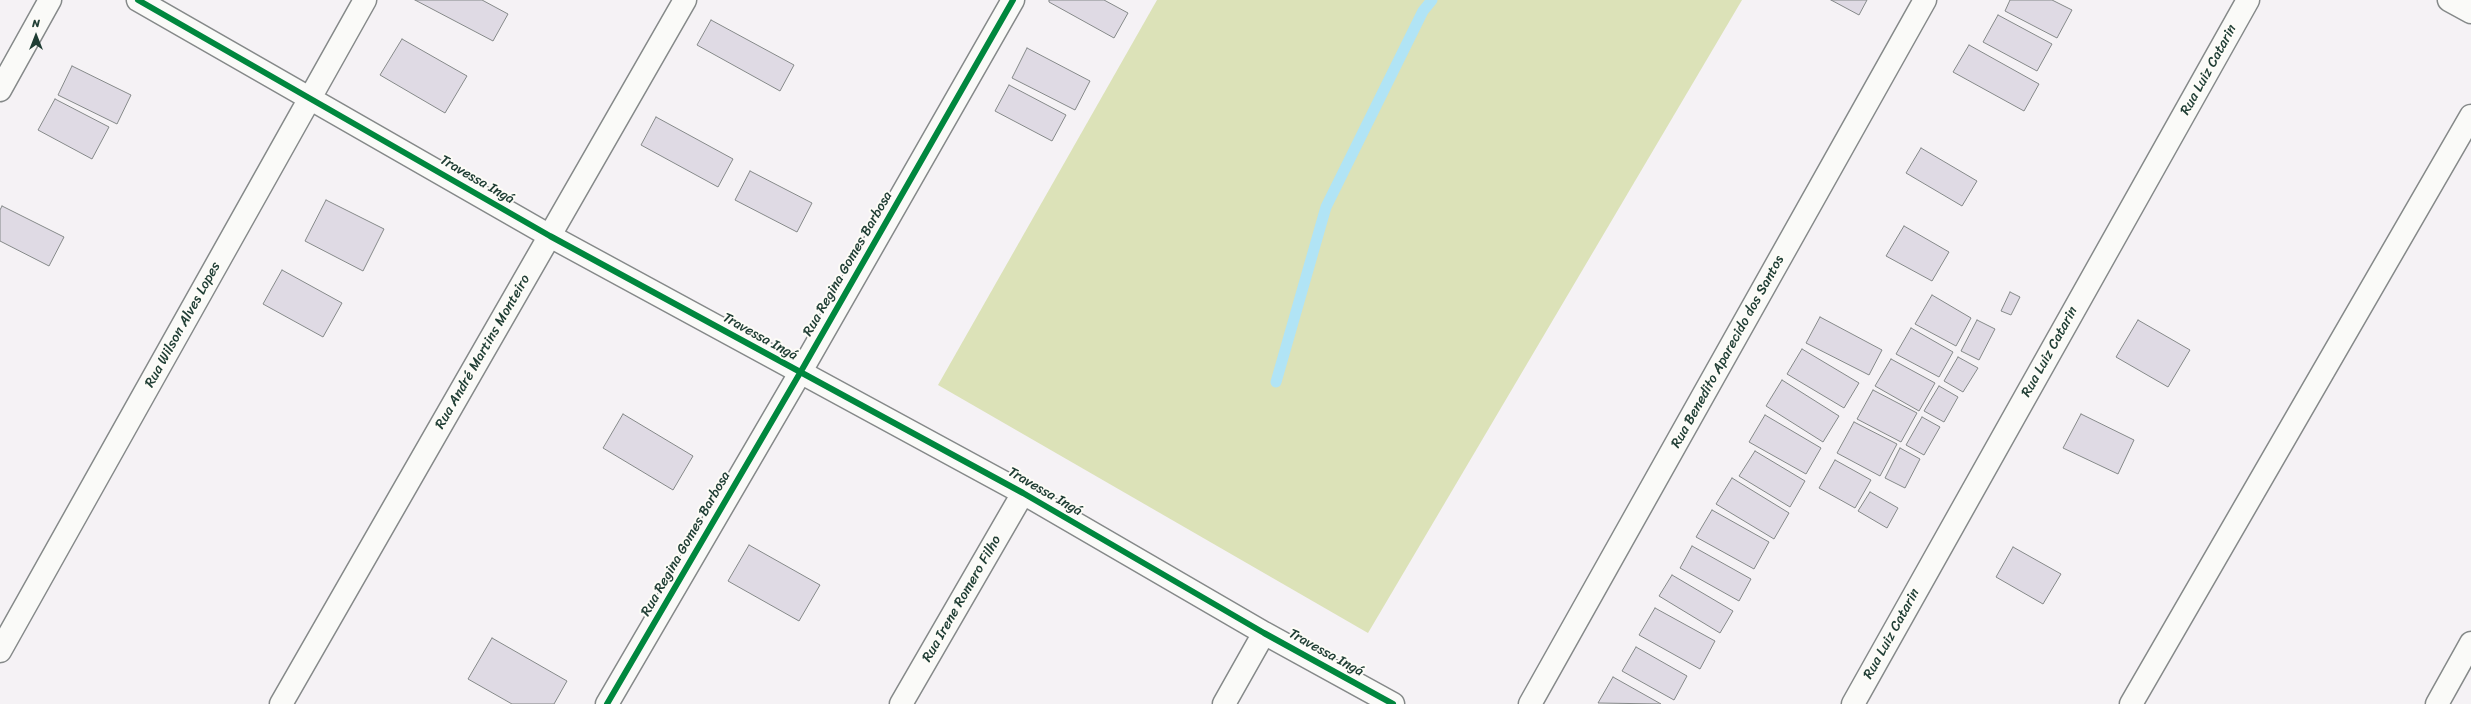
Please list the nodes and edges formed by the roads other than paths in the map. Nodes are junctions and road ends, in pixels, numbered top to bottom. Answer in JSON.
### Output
{"nodes":[{"id":1,"x":50,"y":0,"type":"edge"},
{"id":2,"x":138,"y":0,"type":"edge"},
{"id":3,"x":364,"y":0,"type":"edge"},
{"id":4,"x":685,"y":0,"type":"edge"},
{"id":5,"x":1012,"y":0,"type":"edge"},
{"id":6,"x":1926,"y":0,"type":"edge"},
{"id":7,"x":2248,"y":0,"type":"edge"},
{"id":8,"x":2449,"y":0,"type":"edge"},
{"id":9,"x":2471,"y":12,"type":"edge"},
{"id":10,"x":0,"y":90,"type":"edge"},
{"id":11,"x":310,"y":98,"type":"junction"},
{"id":12,"x":2471,"y":116,"type":"edge"},
{"id":13,"x":550,"y":236,"type":"junction"},
{"id":14,"x":800,"y":373,"type":"junction"},
{"id":15,"x":1023,"y":493,"type":"junction"},
{"id":16,"x":1264,"y":633,"type":"junction"},
{"id":17,"x":2471,"y":643,"type":"edge"},
{"id":18,"x":0,"y":650,"type":"edge"},
{"id":19,"x":281,"y":704,"type":"edge"},
{"id":20,"x":607,"y":704,"type":"edge"},
{"id":21,"x":901,"y":704,"type":"edge"},
{"id":22,"x":1224,"y":704,"type":"edge"},
{"id":23,"x":1393,"y":704,"type":"edge"},
{"id":24,"x":1530,"y":704,"type":"edge"},
{"id":25,"x":1852,"y":704,"type":"edge"},
{"id":26,"x":2131,"y":704,"type":"edge"},
{"id":27,"x":2437,"y":704,"type":"edge"}],
"edges":[{"from":1,"to":10,"type":"street"},
{"from":2,"to":11,"type":"street","name":"Travessa Ingá"},
{"from":3,"to":11,"type":"street","name":"Rua Wilson Alves Lopes"},
{"from":4,"to":13,"type":"street","name":"Rua André Martins Monteiro"},
{"from":5,"to":14,"type":"street","name":"Rua Regina Gomes Barbosa"},
{"from":6,"to":24,"type":"street","name":"Rua Benedito Aparecido dos Santos"},
{"from":7,"to":25,"type":"street","name":"Rua Luiz Catarin"},
{"from":8,"to":9,"type":"street"},
{"from":11,"to":13,"type":"street","name":"Travessa Ingá"},
{"from":11,"to":18,"type":"street","name":"Rua Wilson Alves Lopes"},
{"from":12,"to":26,"type":"street"},
{"from":13,"to":14,"type":"street","name":"Travessa Ingá"},
{"from":13,"to":19,"type":"street","name":"Rua André Martins Monteiro"},
{"from":14,"to":15,"type":"street","name":"Travessa Ingá"},
{"from":14,"to":20,"type":"street","name":"Rua Regina Gomes Barbosa"},
{"from":15,"to":16,"type":"street","name":"Travessa Ingá"},
{"from":15,"to":21,"type":"street","name":"Rua Irene Romero Filho"},
{"from":16,"to":22,"type":"street"},
{"from":16,"to":23,"type":"street","name":"Travessa Ingá"},
{"from":17,"to":27,"type":"street"}]}
